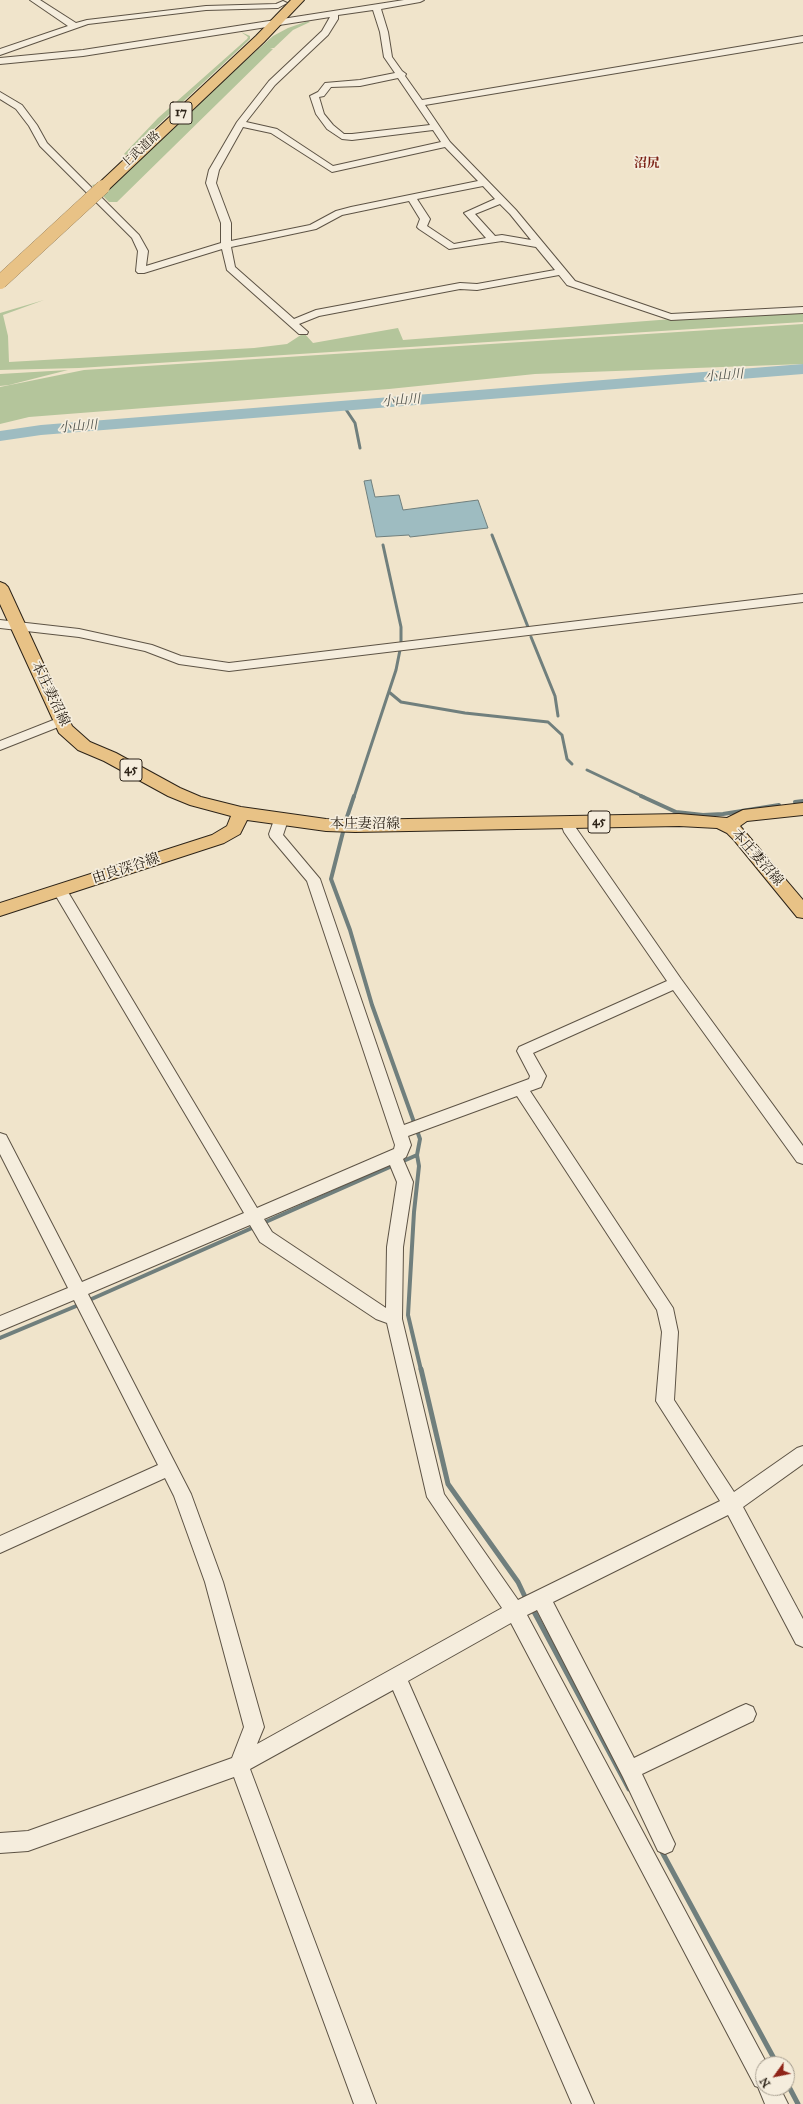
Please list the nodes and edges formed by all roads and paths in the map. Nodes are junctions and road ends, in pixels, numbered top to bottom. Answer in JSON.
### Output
{"nodes":[{"id":1,"x":34,"y":0,"type":"edge"},
{"id":2,"x":199,"y":0,"type":"edge"},
{"id":3,"x":298,"y":0,"type":"edge"},
{"id":4,"x":420,"y":0,"type":"edge"},
{"id":5,"x":283,"y":3,"type":"dead end"},
{"id":6,"x":376,"y":6,"type":"junction"},
{"id":7,"x":206,"y":8,"type":"junction"},
{"id":8,"x":333,"y":13,"type":"junction"},
{"id":9,"x":278,"y":22,"type":"junction"},
{"id":10,"x":73,"y":25,"type":"junction"},
{"id":11,"x":803,"y":39,"type":"edge"},
{"id":12,"x":0,"y":52,"type":"edge"},
{"id":13,"x":0,"y":62,"type":"edge"},
{"id":14,"x":402,"y":74,"type":"junction"},
{"id":15,"x":0,"y":95,"type":"edge"},
{"id":16,"x":422,"y":103,"type":"junction"},
{"id":17,"x":240,"y":124,"type":"junction"},
{"id":18,"x":436,"y":127,"type":"junction"},
{"id":19,"x":447,"y":144,"type":"junction"},
{"id":20,"x":484,"y":182,"type":"junction"},
{"id":21,"x":411,"y":197,"type":"junction"},
{"id":22,"x":501,"y":200,"type":"junction"},
{"id":23,"x":491,"y":238,"type":"junction"},
{"id":24,"x":538,"y":244,"type":"junction"},
{"id":25,"x":226,"y":245,"type":"junction"},
{"id":26,"x":561,"y":272,"type":"junction"},
{"id":27,"x":0,"y":282,"type":"edge"},
{"id":28,"x":803,"y":310,"type":"edge"},
{"id":29,"x":292,"y":323,"type":"junction"},
{"id":30,"x":303,"y":332,"type":"dead end"},
{"id":31,"x":0,"y":587,"type":"edge"},
{"id":32,"x":803,"y":598,"type":"edge"},
{"id":33,"x":0,"y":624,"type":"edge"},
{"id":34,"x":18,"y":626,"type":"junction"},
{"id":35,"x":61,"y":721,"type":"junction"},
{"id":36,"x":0,"y":746,"type":"edge"},
{"id":37,"x":803,"y":809,"type":"edge"},
{"id":38,"x":241,"y":814,"type":"junction"},
{"id":39,"x":281,"y":820,"type":"junction"},
{"id":40,"x":568,"y":823,"type":"junction"},
{"id":41,"x":728,"y":825,"type":"junction"},
{"id":42,"x":60,"y":891,"type":"junction"},
{"id":43,"x":0,"y":910,"type":"edge"},
{"id":44,"x":803,"y":912,"type":"edge"},
{"id":45,"x":676,"y":983,"type":"junction"},
{"id":46,"x":520,"y":1089,"type":"junction"},
{"id":47,"x":399,"y":1133,"type":"junction"},
{"id":48,"x":0,"y":1139,"type":"edge"},
{"id":49,"x":803,"y":1158,"type":"edge"},
{"id":50,"x":396,"y":1162,"type":"junction"},
{"id":51,"x":257,"y":1222,"type":"junction"},
{"id":52,"x":81,"y":1299,"type":"junction"},
{"id":53,"x":394,"y":1319,"type":"junction"},
{"id":54,"x":0,"y":1324,"type":"edge"},
{"id":55,"x":803,"y":1454,"type":"edge"},
{"id":56,"x":168,"y":1468,"type":"junction"},
{"id":57,"x":732,"y":1504,"type":"junction"},
{"id":58,"x":0,"y":1545,"type":"edge"},
{"id":59,"x":541,"y":1598,"type":"junction"},
{"id":60,"x":515,"y":1611,"type":"junction"},
{"id":61,"x":803,"y":1638,"type":"edge"},
{"id":62,"x":397,"y":1677,"type":"junction"},
{"id":63,"x":746,"y":1714,"type":"dead end"},
{"id":64,"x":239,"y":1765,"type":"junction"},
{"id":65,"x":630,"y":1770,"type":"junction"},
{"id":66,"x":0,"y":1843,"type":"edge"},
{"id":67,"x":665,"y":1844,"type":"dead end"},
{"id":68,"x":755,"y":2063,"type":"edge"},
{"id":69,"x":365,"y":2104,"type":"edge"},
{"id":70,"x":583,"y":2104,"type":"edge"}],
"edges":[{"from":1,"to":10,"type":"street"},
{"from":2,"to":7,"type":"street"},
{"from":3,"to":9,"type":"highway","name":"上武道路","number":"17"},
{"from":4,"to":6,"type":"street"},
{"from":5,"to":7,"type":"street"},
{"from":6,"to":8,"type":"street"},
{"from":6,"to":14,"type":"street"},
{"from":7,"to":10,"type":"street"},
{"from":8,"to":9,"type":"street"},
{"from":8,"to":17,"type":"street"},
{"from":9,"to":13,"type":"street"},
{"from":9,"to":27,"type":"highway","name":"上武道路","number":"17","bridge":true},
{"from":10,"to":12,"type":"street"},
{"from":11,"to":16,"type":"street"},
{"from":14,"to":16,"type":"street"},
{"from":14,"to":18,"type":"street"},
{"from":15,"to":25,"type":"street"},
{"from":16,"to":18,"type":"street"},
{"from":17,"to":19,"type":"street"},
{"from":17,"to":25,"type":"street"},
{"from":18,"to":19,"type":"street"},
{"from":19,"to":20,"type":"street"},
{"from":20,"to":21,"type":"street"},
{"from":20,"to":22,"type":"street"},
{"from":21,"to":23,"type":"street"},
{"from":21,"to":25,"type":"street"},
{"from":22,"to":23,"type":"street"},
{"from":22,"to":24,"type":"street"},
{"from":23,"to":24,"type":"street"},
{"from":24,"to":26,"type":"street"},
{"from":25,"to":29,"type":"street"},
{"from":26,"to":28,"type":"street"},
{"from":26,"to":29,"type":"street"},
{"from":29,"to":30,"type":"street"},
{"from":31,"to":34,"type":"main road","name":"本庄妻沼線","number":"45"},
{"from":32,"to":34,"type":"street"},
{"from":33,"to":34,"type":"street"},
{"from":34,"to":35,"type":"main road","name":"本庄妻沼線","number":"45"},
{"from":35,"to":36,"type":"street"},
{"from":35,"to":38,"type":"main road","name":"本庄妻沼線","number":"45"},
{"from":37,"to":41,"type":"main road"},
{"from":38,"to":39,"type":"main road","name":"本庄妻沼線","number":"45"},
{"from":38,"to":42,"type":"main road","name":"由良深谷線"},
{"from":39,"to":40,"type":"main road","name":"本庄妻沼線","number":"45"},
{"from":39,"to":47,"type":"street"},
{"from":40,"to":41,"type":"main road","name":"本庄妻沼線","number":"45"},
{"from":40,"to":45,"type":"street"},
{"from":41,"to":44,"type":"main road","name":"本庄妻沼線"},
{"from":42,"to":43,"type":"main road","name":"由良深谷線"},
{"from":42,"to":51,"type":"street"},
{"from":45,"to":46,"type":"street"},
{"from":45,"to":49,"type":"street"},
{"from":46,"to":47,"type":"street"},
{"from":46,"to":57,"type":"street"},
{"from":47,"to":50,"type":"street"},
{"from":48,"to":52,"type":"street"},
{"from":50,"to":51,"type":"street"},
{"from":50,"to":53,"type":"street"},
{"from":51,"to":52,"type":"street"},
{"from":51,"to":53,"type":"street"},
{"from":52,"to":54,"type":"street"},
{"from":52,"to":56,"type":"street"},
{"from":53,"to":60,"type":"street"},
{"from":55,"to":57,"type":"street"},
{"from":56,"to":58,"type":"street"},
{"from":56,"to":64,"type":"street"},
{"from":57,"to":59,"type":"street"},
{"from":57,"to":61,"type":"street"},
{"from":59,"to":60,"type":"street"},
{"from":59,"to":65,"type":"street"},
{"from":60,"to":62,"type":"street"},
{"from":60,"to":68,"type":"street"},
{"from":62,"to":64,"type":"street"},
{"from":62,"to":70,"type":"street"},
{"from":63,"to":65,"type":"street"},
{"from":64,"to":66,"type":"street"},
{"from":64,"to":69,"type":"street"},
{"from":65,"to":67,"type":"street"}]}
